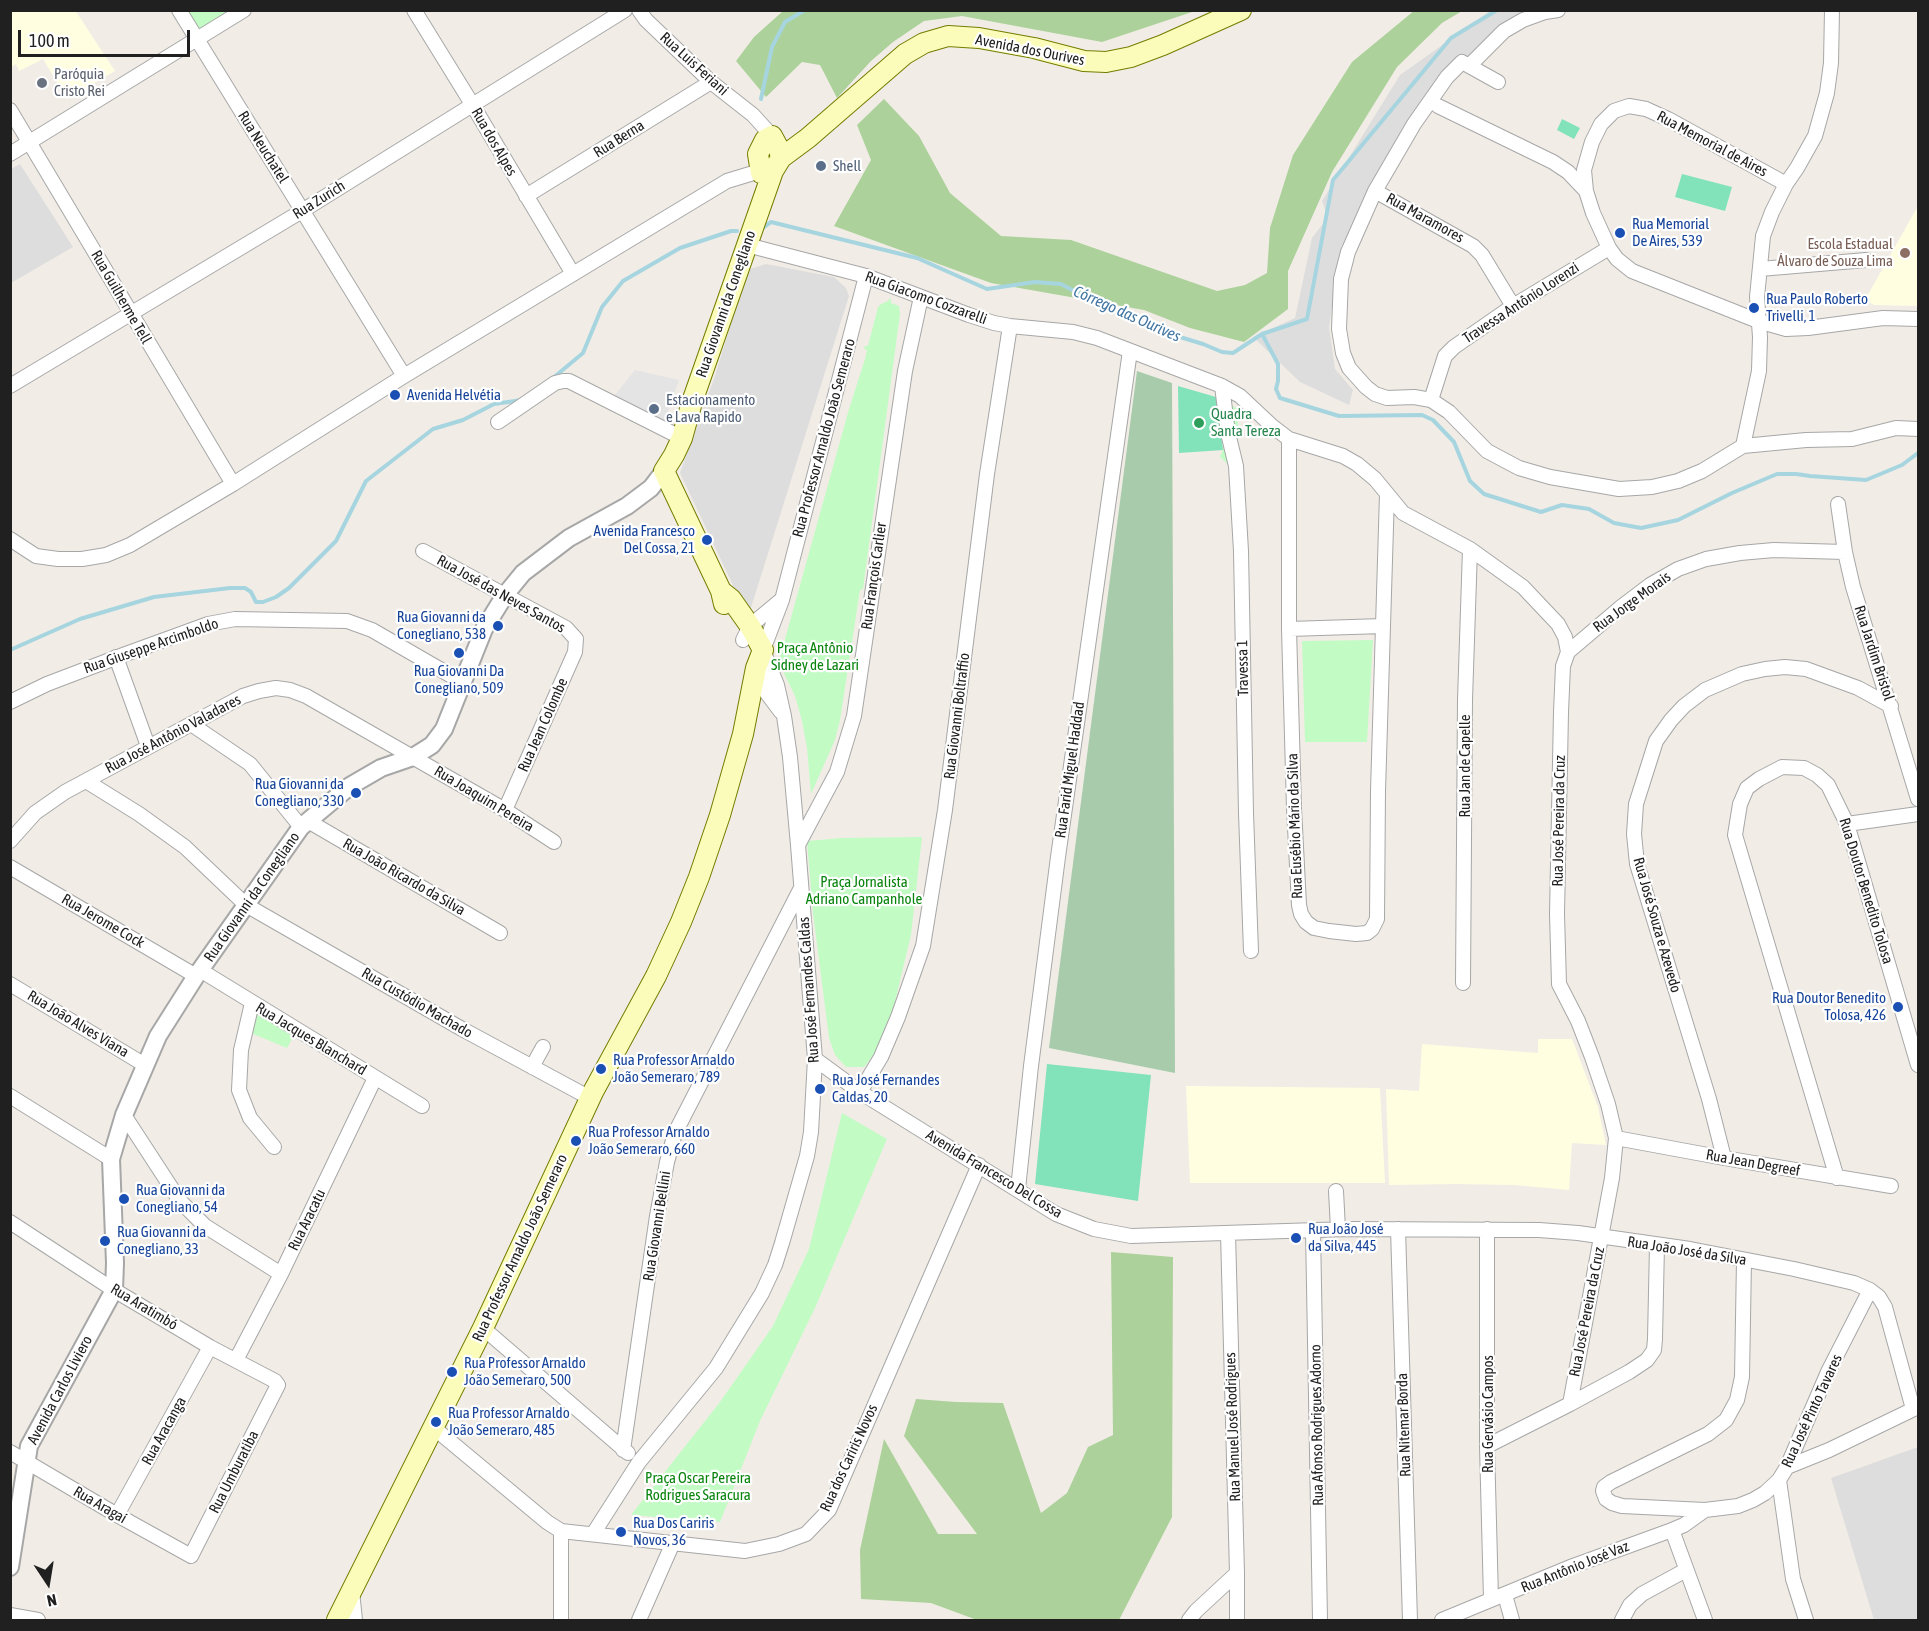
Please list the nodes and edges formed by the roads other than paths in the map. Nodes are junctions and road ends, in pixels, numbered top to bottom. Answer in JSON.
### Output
{"nodes":[{"id":1,"x":179,"y":10,"type":"edge"},
{"id":2,"x":244,"y":10,"type":"edge"},
{"id":3,"x":414,"y":10,"type":"edge"},
{"id":4,"x":626,"y":10,"type":"edge"},
{"id":5,"x":639,"y":10,"type":"edge"},
{"id":6,"x":1241,"y":10,"type":"edge"},
{"id":7,"x":1558,"y":10,"type":"edge"},
{"id":8,"x":1832,"y":10,"type":"edge"},
{"id":9,"x":197,"y":40,"type":"junction"},
{"id":10,"x":1469,"y":66,"type":"junction"},
{"id":11,"x":711,"y":82,"type":"junction"},
{"id":12,"x":1498,"y":82,"type":"dead end"},
{"id":13,"x":472,"y":104,"type":"junction"},
{"id":14,"x":1438,"y":106,"type":"dead end"},
{"id":15,"x":10,"y":110,"type":"edge"},
{"id":16,"x":31,"y":142,"type":"junction"},
{"id":17,"x":10,"y":154,"type":"edge"},
{"id":18,"x":768,"y":157,"type":"junction"},
{"id":19,"x":1786,"y":183,"type":"junction"},
{"id":20,"x":1375,"y":191,"type":"junction"},
{"id":21,"x":1586,"y":191,"type":"junction"},
{"id":22,"x":526,"y":196,"type":"junction"},
{"id":23,"x":302,"y":211,"type":"junction"},
{"id":24,"x":747,"y":245,"type":"junction"},
{"id":25,"x":1609,"y":248,"type":"junction"},
{"id":26,"x":1866,"y":260,"type":"dead end"},
{"id":27,"x":1760,"y":269,"type":"junction"},
{"id":28,"x":573,"y":274,"type":"junction"},
{"id":29,"x":866,"y":276,"type":"junction"},
{"id":30,"x":921,"y":297,"type":"junction"},
{"id":31,"x":1513,"y":306,"type":"junction"},
{"id":32,"x":131,"y":314,"type":"junction"},
{"id":33,"x":1918,"y":319,"type":"edge"},
{"id":34,"x":1758,"y":321,"type":"junction"},
{"id":35,"x":1010,"y":326,"type":"junction"},
{"id":36,"x":1130,"y":351,"type":"junction"},
{"id":37,"x":404,"y":376,"type":"junction"},
{"id":38,"x":10,"y":386,"type":"edge"},
{"id":39,"x":1222,"y":386,"type":"junction"},
{"id":40,"x":1431,"y":400,"type":"junction"},
{"id":41,"x":498,"y":422,"type":"dead end"},
{"id":42,"x":1918,"y":429,"type":"edge"},
{"id":43,"x":682,"y":438,"type":"junction"},
{"id":44,"x":1289,"y":439,"type":"junction"},
{"id":45,"x":1743,"y":446,"type":"junction"},
{"id":46,"x":664,"y":471,"type":"junction"},
{"id":47,"x":233,"y":484,"type":"junction"},
{"id":48,"x":1387,"y":495,"type":"junction"},
{"id":49,"x":1838,"y":504,"type":"dead end"},
{"id":50,"x":10,"y":539,"type":"edge"},
{"id":51,"x":1470,"y":549,"type":"junction"},
{"id":52,"x":423,"y":551,"type":"dead end"},
{"id":53,"x":1845,"y":552,"type":"junction"},
{"id":54,"x":505,"y":595,"type":"junction"},
{"id":55,"x":782,"y":600,"type":"junction"},
{"id":56,"x":1383,"y":626,"type":"junction"},
{"id":57,"x":1289,"y":629,"type":"junction"},
{"id":58,"x":747,"y":633,"type":"junction"},
{"id":59,"x":576,"y":639,"type":"joint"},
{"id":60,"x":1568,"y":652,"type":"junction"},
{"id":61,"x":116,"y":657,"type":"junction"},
{"id":62,"x":760,"y":659,"type":"junction"},
{"id":63,"x":462,"y":682,"type":"junction"},
{"id":64,"x":10,"y":702,"type":"edge"},
{"id":65,"x":1891,"y":706,"type":"junction"},
{"id":66,"x":191,"y":724,"type":"junction"},
{"id":67,"x":148,"y":746,"type":"junction"},
{"id":68,"x":413,"y":757,"type":"junction"},
{"id":69,"x":86,"y":781,"type":"junction"},
{"id":70,"x":1918,"y":800,"type":"edge"},
{"id":71,"x":505,"y":810,"type":"junction"},
{"id":72,"x":1918,"y":814,"type":"edge"},
{"id":73,"x":304,"y":824,"type":"junction"},
{"id":74,"x":1847,"y":824,"type":"junction"},
{"id":75,"x":10,"y":842,"type":"edge"},
{"id":76,"x":554,"y":842,"type":"dead end"},
{"id":77,"x":798,"y":845,"type":"junction"},
{"id":78,"x":10,"y":867,"type":"edge"},
{"id":79,"x":801,"y":888,"type":"junction"},
{"id":80,"x":246,"y":905,"type":"junction"},
{"id":81,"x":500,"y":933,"type":"dead end"},
{"id":82,"x":1251,"y":951,"type":"dead end"},
{"id":83,"x":198,"y":973,"type":"junction"},
{"id":84,"x":1463,"y":983,"type":"dead end"},
{"id":85,"x":10,"y":984,"type":"edge"},
{"id":86,"x":252,"y":1003,"type":"junction"},
{"id":87,"x":543,"y":1047,"type":"dead end"},
{"id":88,"x":815,"y":1059,"type":"junction"},
{"id":89,"x":145,"y":1065,"type":"junction"},
{"id":90,"x":1918,"y":1065,"type":"edge"},
{"id":91,"x":532,"y":1067,"type":"junction"},
{"id":92,"x":375,"y":1078,"type":"junction"},
{"id":93,"x":860,"y":1092,"type":"junction"},
{"id":94,"x":10,"y":1096,"type":"edge"},
{"id":95,"x":590,"y":1098,"type":"junction"},
{"id":96,"x":422,"y":1106,"type":"dead end"},
{"id":97,"x":124,"y":1115,"type":"junction"},
{"id":98,"x":1616,"y":1138,"type":"junction"},
{"id":99,"x":274,"y":1148,"type":"dead end"},
{"id":100,"x":1724,"y":1158,"type":"junction"},
{"id":101,"x":111,"y":1159,"type":"junction"},
{"id":102,"x":979,"y":1165,"type":"junction"},
{"id":103,"x":1837,"y":1178,"type":"junction"},
{"id":104,"x":1891,"y":1186,"type":"dead end"},
{"id":105,"x":1018,"y":1189,"type":"junction"},
{"id":106,"x":1336,"y":1191,"type":"dead end"},
{"id":107,"x":10,"y":1222,"type":"edge"},
{"id":108,"x":1338,"y":1229,"type":"junction"},
{"id":109,"x":1398,"y":1229,"type":"junction"},
{"id":110,"x":1487,"y":1229,"type":"junction"},
{"id":111,"x":1313,"y":1230,"type":"junction"},
{"id":112,"x":1228,"y":1233,"type":"junction"},
{"id":113,"x":1601,"y":1237,"type":"junction"},
{"id":114,"x":1657,"y":1245,"type":"junction"},
{"id":115,"x":1744,"y":1260,"type":"junction"},
{"id":116,"x":281,"y":1274,"type":"junction"},
{"id":117,"x":114,"y":1290,"type":"junction"},
{"id":118,"x":1870,"y":1290,"type":"junction"},
{"id":119,"x":483,"y":1328,"type":"junction"},
{"id":120,"x":210,"y":1347,"type":"junction"},
{"id":121,"x":236,"y":1360,"type":"junction"},
{"id":122,"x":278,"y":1387,"type":"joint"},
{"id":123,"x":1570,"y":1404,"type":"junction"},
{"id":124,"x":1916,"y":1408,"type":"edge"},
{"id":125,"x":434,"y":1428,"type":"junction"},
{"id":126,"x":1487,"y":1446,"type":"junction"},
{"id":127,"x":623,"y":1450,"type":"junction"},
{"id":128,"x":10,"y":1452,"type":"edge"},
{"id":129,"x":26,"y":1461,"type":"junction"},
{"id":130,"x":639,"y":1462,"type":"junction"},
{"id":131,"x":1787,"y":1467,"type":"junction"},
{"id":132,"x":1779,"y":1480,"type":"junction"},
{"id":133,"x":1705,"y":1510,"type":"junction"},
{"id":134,"x":117,"y":1515,"type":"junction"},
{"id":135,"x":1672,"y":1530,"type":"junction"},
{"id":136,"x":561,"y":1531,"type":"junction"},
{"id":137,"x":593,"y":1534,"type":"junction"},
{"id":138,"x":672,"y":1545,"type":"junction"},
{"id":139,"x":191,"y":1556,"type":"joint"},
{"id":140,"x":10,"y":1567,"type":"edge"},
{"id":141,"x":1686,"y":1570,"type":"junction"},
{"id":142,"x":1237,"y":1574,"type":"junction"},
{"id":143,"x":352,"y":1591,"type":"junction"},
{"id":144,"x":1505,"y":1595,"type":"junction"},
{"id":145,"x":1491,"y":1599,"type":"junction"},
{"id":146,"x":10,"y":1615,"type":"edge"},
{"id":147,"x":38,"y":1620,"type":"edge"},
{"id":148,"x":337,"y":1620,"type":"edge"},
{"id":149,"x":355,"y":1620,"type":"edge"},
{"id":150,"x":561,"y":1620,"type":"edge"},
{"id":151,"x":639,"y":1620,"type":"edge"},
{"id":152,"x":1189,"y":1620,"type":"edge"},
{"id":153,"x":1237,"y":1620,"type":"edge"},
{"id":154,"x":1320,"y":1620,"type":"edge"},
{"id":155,"x":1410,"y":1620,"type":"edge"},
{"id":156,"x":1442,"y":1620,"type":"edge"},
{"id":157,"x":1512,"y":1620,"type":"edge"},
{"id":158,"x":1622,"y":1620,"type":"edge"},
{"id":159,"x":1705,"y":1620,"type":"edge"},
{"id":160,"x":1806,"y":1620,"type":"edge"}],
"edges":[{"from":1,"to":9,"type":"street","name":"Rua Neuchatel"},
{"from":2,"to":9,"type":"street"},
{"from":3,"to":13,"type":"street","name":"Rua dos Alpes"},
{"from":4,"to":13,"type":"street","name":"Rua Zurich"},
{"from":5,"to":11,"type":"street","name":"Rua Luis Feriani"},
{"from":6,"to":18,"type":"main road","name":"Avenida dos Ourives"},
{"from":7,"to":10,"type":"street"},
{"from":8,"to":19,"type":"street"},
{"from":9,"to":16,"type":"street"},
{"from":9,"to":23,"type":"street","name":"Rua Neuchatel"},
{"from":10,"to":12,"type":"street"},
{"from":10,"to":20,"type":"street"},
{"from":11,"to":18,"type":"street","name":"Rua Luis Feriani"},
{"from":11,"to":22,"type":"street","name":"Rua Berna"},
{"from":13,"to":22,"type":"street","name":"Rua dos Alpes"},
{"from":13,"to":23,"type":"street","name":"Rua Zurich"},
{"from":14,"to":21,"type":"street"},
{"from":15,"to":16,"type":"street","name":"Rua Guilherme Tell"},
{"from":16,"to":17,"type":"street"},
{"from":16,"to":32,"type":"street","name":"Rua Guilherme Tell"},
{"from":18,"to":24,"type":"main road","name":"Rua Giovanni da Conegliano"},
{"from":18,"to":28,"type":"street"},
{"from":19,"to":21,"type":"street","name":"Rua Memorial de Aires"},
{"from":19,"to":27,"type":"street"},
{"from":20,"to":31,"type":"street","name":"Rua Maramores"},
{"from":20,"to":40,"type":"street"},
{"from":21,"to":25,"type":"street","name":"Rua Memorial de Aires"},
{"from":22,"to":28,"type":"street","name":"Rua dos Alpes"},
{"from":23,"to":32,"type":"street","name":"Rua Zurich"},
{"from":23,"to":37,"type":"street","name":"Rua Neuchatel"},
{"from":24,"to":29,"type":"street","name":"Rua Giacomo Cozzarelli"},
{"from":24,"to":43,"type":"main road","name":"Rua Giovanni da Conegliano"},
{"from":25,"to":31,"type":"street","name":"Travessa Antônio Lorenzi"},
{"from":25,"to":34,"type":"street","name":"Rua Memorial de Aires"},
{"from":26,"to":27,"type":"street"},
{"from":27,"to":34,"type":"street"},
{"from":28,"to":37,"type":"street"},
{"from":29,"to":30,"type":"street","name":"Rua Giacomo Cozzarelli"},
{"from":29,"to":55,"type":"street","name":"Rua Professor Arnaldo João Semeraro"},
{"from":30,"to":35,"type":"street","name":"Rua Giacomo Cozzarelli"},
{"from":30,"to":77,"type":"street","name":"Rua François Carlier"},
{"from":31,"to":40,"type":"street","name":"Travessa Antônio Lorenzi"},
{"from":32,"to":38,"type":"street","name":"Rua Zurich"},
{"from":32,"to":47,"type":"street","name":"Rua Guilherme Tell"},
{"from":33,"to":34,"type":"street","name":"Rua Memorial de Aires"},
{"from":34,"to":45,"type":"street"},
{"from":35,"to":36,"type":"street","name":"Rua Giacomo Cozzarelli"},
{"from":35,"to":93,"type":"street","name":"Rua Giovanni Boltraffio"},
{"from":36,"to":39,"type":"street","name":"Rua Giacomo Cozzarelli"},
{"from":36,"to":105,"type":"street","name":"Rua Farid Miguel Haddad"},
{"from":37,"to":47,"type":"street"},
{"from":39,"to":44,"type":"street","name":"Rua Giacomo Cozzarelli"},
{"from":39,"to":82,"type":"street","name":"Travessa 1"},
{"from":40,"to":45,"type":"street"},
{"from":41,"to":43,"type":"street"},
{"from":42,"to":45,"type":"street"},
{"from":43,"to":46,"type":"main road","name":"Rua Giovanni da Conegliano"},
{"from":44,"to":48,"type":"street"},
{"from":44,"to":57,"type":"street","name":"Rua Eusébio Mário da Silva"},
{"from":46,"to":54,"type":"street","name":"Rua Giovanni da Conegliano"},
{"from":46,"to":58,"type":"main road"},
{"from":47,"to":50,"type":"street"},
{"from":48,"to":51,"type":"street"},
{"from":48,"to":56,"type":"street","name":"Rua Eusébio Mário da Silva"},
{"from":49,"to":53,"type":"street","name":"Rua Jardim Bristol"},
{"from":51,"to":60,"type":"street"},
{"from":51,"to":84,"type":"street","name":"Rua Jan de Capelle"},
{"from":52,"to":54,"type":"street","name":"Rua José das Neves Santos"},
{"from":53,"to":60,"type":"street","name":"Rua Jorge Morais"},
{"from":53,"to":65,"type":"street","name":"Rua Jardim Bristol"},
{"from":54,"to":59,"type":"street","name":"Rua José das Neves Santos"},
{"from":54,"to":63,"type":"street","name":"Rua Giovanni da Conegliano"},
{"from":55,"to":58,"type":"street"},
{"from":55,"to":62,"type":"street","name":"Rua Professor Arnaldo João Semeraro"},
{"from":56,"to":57,"type":"street"},
{"from":56,"to":57,"type":"street","name":"Rua Eusébio Mário da Silva"},
{"from":58,"to":62,"type":"main road"},
{"from":59,"to":71,"type":"street","name":"Rua Jean Colombe"},
{"from":60,"to":98,"type":"street","name":"Rua José Pereira da Cruz"},
{"from":61,"to":63,"type":"street","name":"Rua Giuseppe Arcimboldo"},
{"from":61,"to":64,"type":"street","name":"Rua Giuseppe Arcimboldo"},
{"from":61,"to":67,"type":"street"},
{"from":62,"to":77,"type":"street"},
{"from":62,"to":95,"type":"main road","name":"Rua Professor Arnaldo João Semeraro"},
{"from":63,"to":68,"type":"street","name":"Rua Giovanni da Conegliano"},
{"from":65,"to":70,"type":"street","name":"Rua Jardim Bristol"},
{"from":65,"to":100,"type":"street","name":"Rua José Souza e Azevedo"},
{"from":66,"to":67,"type":"street","name":"Rua José Antônio Valadares"},
{"from":66,"to":68,"type":"street","name":"Rua José Antônio Valadares"},
{"from":66,"to":73,"type":"street"},
{"from":67,"to":69,"type":"street","name":"Rua José Antônio Valadares"},
{"from":68,"to":71,"type":"street","name":"Rua Joaquim Pereira"},
{"from":68,"to":73,"type":"street","name":"Rua Giovanni da Conegliano"},
{"from":69,"to":75,"type":"street","name":"Rua José Antônio Valadares"},
{"from":69,"to":80,"type":"street","name":"Rua Custódio Machado"},
{"from":71,"to":76,"type":"street","name":"Rua Joaquim Pereira"},
{"from":72,"to":74,"type":"street"},
{"from":73,"to":80,"type":"street","name":"Rua Giovanni da Conegliano"},
{"from":73,"to":81,"type":"street","name":"Rua João Ricardo da Silva"},
{"from":74,"to":90,"type":"street","name":"Rua Doutor Benedito Tolosa"},
{"from":74,"to":103,"type":"street","name":"Rua Doutor Benedito Tolosa"},
{"from":77,"to":79,"type":"street"},
{"from":78,"to":83,"type":"street","name":"Rua Jerome Cock"},
{"from":79,"to":88,"type":"street","name":"Rua José Fernandes Caldas"},
{"from":79,"to":127,"type":"street","name":"Rua Giovanni Bellini"},
{"from":80,"to":83,"type":"street","name":"Rua Giovanni da Conegliano"},
{"from":80,"to":91,"type":"street","name":"Rua Custódio Machado"},
{"from":83,"to":86,"type":"street","name":"Rua Jacques Blanchard"},
{"from":83,"to":89,"type":"street","name":"Rua Giovanni da Conegliano"},
{"from":85,"to":89,"type":"street","name":"Rua João Alves Viana"},
{"from":86,"to":92,"type":"street","name":"Rua Jacques Blanchard"},
{"from":86,"to":99,"type":"street"},
{"from":87,"to":91,"type":"street"},
{"from":88,"to":93,"type":"street","name":"Avenida Francesco Del Cossa"},
{"from":88,"to":130,"type":"street","name":"Rua José Fernandes Caldas"},
{"from":89,"to":97,"type":"street","name":"Rua Giovanni da Conegliano"},
{"from":91,"to":95,"type":"street","name":"Rua Custódio Machado"},
{"from":92,"to":96,"type":"street","name":"Rua Jacques Blanchard"},
{"from":92,"to":116,"type":"street","name":"Rua Aracatu"},
{"from":93,"to":102,"type":"street","name":"Avenida Francesco Del Cossa"},
{"from":94,"to":101,"type":"street"},
{"from":95,"to":119,"type":"main road","name":"Rua Professor Arnaldo João Semeraro"},
{"from":97,"to":101,"type":"street","name":"Rua Giovanni da Conegliano"},
{"from":97,"to":116,"type":"street"},
{"from":98,"to":100,"type":"street","name":"Rua Jean Degreef"},
{"from":98,"to":113,"type":"street","name":"Rua José Pereira da Cruz"},
{"from":100,"to":103,"type":"street","name":"Rua Jean Degreef"},
{"from":101,"to":117,"type":"street","name":"Rua Giovanni da Conegliano"},
{"from":102,"to":105,"type":"street","name":"Avenida Francesco Del Cossa"},
{"from":102,"to":138,"type":"street","name":"Rua dos Cariris Novos"},
{"from":103,"to":104,"type":"street","name":"Rua Jean Degreef"},
{"from":105,"to":112,"type":"street","name":"Avenida Francesco Del Cossa"},
{"from":106,"to":108,"type":"street"},
{"from":107,"to":117,"type":"street","name":"Rua Aratimbó"},
{"from":108,"to":109,"type":"street","name":"Rua João José da Silva"},
{"from":108,"to":111,"type":"street","name":"Rua João José da Silva"},
{"from":109,"to":110,"type":"street","name":"Rua João José da Silva"},
{"from":109,"to":155,"type":"street","name":"Rua Nitemar Borda"},
{"from":110,"to":113,"type":"street","name":"Rua João José da Silva"},
{"from":110,"to":126,"type":"street","name":"Rua Gervásio Campos"},
{"from":111,"to":112,"type":"street","name":"Rua João José da Silva"},
{"from":111,"to":154,"type":"street","name":"Rua Afonso Rodrigues Adorno"},
{"from":112,"to":142,"type":"street","name":"Rua Manuel José Rodrigues"},
{"from":113,"to":114,"type":"street","name":"Rua João José da Silva"},
{"from":113,"to":123,"type":"street","name":"Rua José Pereira da Cruz"},
{"from":114,"to":115,"type":"street","name":"Rua João José da Silva"},
{"from":114,"to":123,"type":"street"},
{"from":115,"to":118,"type":"street","name":"Rua João José da Silva"},
{"from":115,"to":133,"type":"street","name":"Rua José Pinto Tavares"},
{"from":116,"to":121,"type":"street","name":"Rua Aracatu"},
{"from":117,"to":120,"type":"street","name":"Rua Aratimbó"},
{"from":117,"to":129,"type":"street","name":"Avenida Carlos Liviero"},
{"from":118,"to":124,"type":"street"},
{"from":118,"to":131,"type":"street","name":"Rua José Pinto Tavares"},
{"from":119,"to":125,"type":"main road","name":"Rua Professor Arnaldo João Semeraro"},
{"from":119,"to":127,"type":"street"},
{"from":120,"to":121,"type":"street","name":"Rua Aratimbó"},
{"from":120,"to":134,"type":"street","name":"Rua Aracanga"},
{"from":121,"to":122,"type":"street","name":"Rua Aratimbó"},
{"from":122,"to":139,"type":"street","name":"Rua Umburatiba"},
{"from":123,"to":126,"type":"street"},
{"from":124,"to":131,"type":"street"},
{"from":125,"to":136,"type":"street"},
{"from":125,"to":143,"type":"main road","name":"Rua Professor Arnaldo João Semeraro"},
{"from":126,"to":145,"type":"street","name":"Rua Gervásio Campos"},
{"from":127,"to":130,"type":"street"},
{"from":128,"to":129,"type":"street","name":"Rua Aragaí"},
{"from":129,"to":134,"type":"street","name":"Rua Aragaí"},
{"from":129,"to":140,"type":"street","name":"Avenida Carlos Liviero"},
{"from":130,"to":137,"type":"street","name":"Rua José Fernandes Caldas"},
{"from":131,"to":132,"type":"street","name":"Rua José Pinto Tavares"},
{"from":132,"to":133,"type":"street","name":"Rua José Pinto Tavares"},
{"from":132,"to":160,"type":"street"},
{"from":133,"to":135,"type":"street","name":"Rua Antônio José Vaz"},
{"from":134,"to":139,"type":"street","name":"Rua Aragaí"},
{"from":135,"to":141,"type":"street"},
{"from":135,"to":144,"type":"street","name":"Rua Antônio José Vaz"},
{"from":136,"to":137,"type":"street","name":"Rua dos Cariris Novos"},
{"from":136,"to":150,"type":"street"},
{"from":137,"to":138,"type":"street","name":"Rua dos Cariris Novos"},
{"from":138,"to":151,"type":"street"},
{"from":141,"to":158,"type":"street"},
{"from":141,"to":159,"type":"street"},
{"from":142,"to":152,"type":"street"},
{"from":142,"to":153,"type":"street","name":"Rua Manuel José Rodrigues"},
{"from":143,"to":148,"type":"main road","name":"Rua Professor Arnaldo João Semeraro"},
{"from":143,"to":149,"type":"street"},
{"from":144,"to":145,"type":"street","name":"Rua Antônio José Vaz"},
{"from":144,"to":157,"type":"street"},
{"from":145,"to":156,"type":"street","name":"Rua Antônio José Vaz"},
{"from":146,"to":147,"type":"street"}]}
